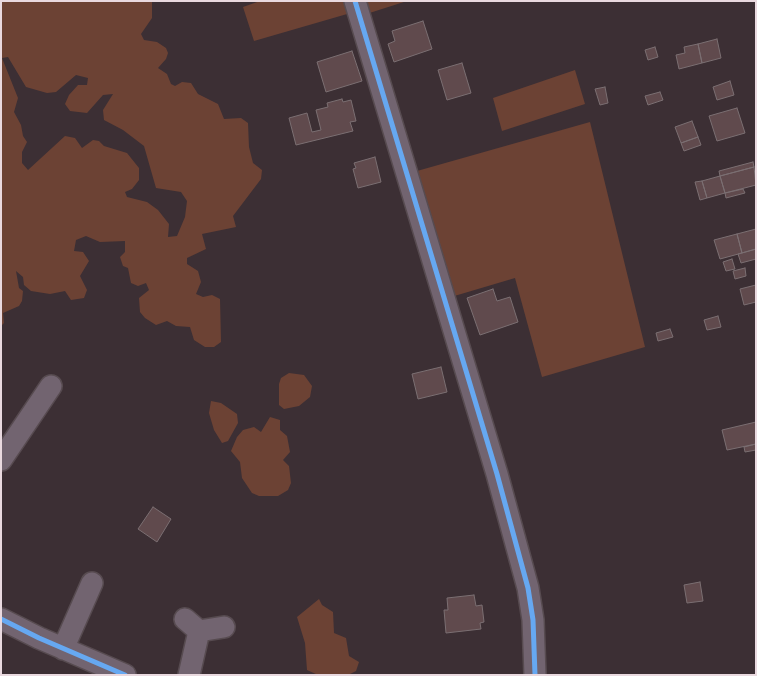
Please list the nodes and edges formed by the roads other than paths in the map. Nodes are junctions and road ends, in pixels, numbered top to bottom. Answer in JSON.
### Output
{"nodes":[{"id":1,"x":355,"y":1,"type":"edge"},
{"id":2,"x":51,"y":386,"type":"dead end"},
{"id":3,"x":1,"y":460,"type":"edge"},
{"id":4,"x":92,"y":583,"type":"dead end"},
{"id":5,"x":1,"y":619,"type":"edge"},
{"id":6,"x":224,"y":627,"type":"dead end"},
{"id":7,"x":63,"y":649,"type":"junction"},
{"id":8,"x":125,"y":675,"type":"edge"},
{"id":9,"x":190,"y":675,"type":"edge"},
{"id":10,"x":535,"y":675,"type":"edge"}],
"edges":[{"from":1,"to":10,"type":"street"},
{"from":2,"to":3,"type":"street"},
{"from":4,"to":7,"type":"street"},
{"from":5,"to":7,"type":"street"},
{"from":6,"to":9,"type":"street"},
{"from":7,"to":8,"type":"street"}]}
